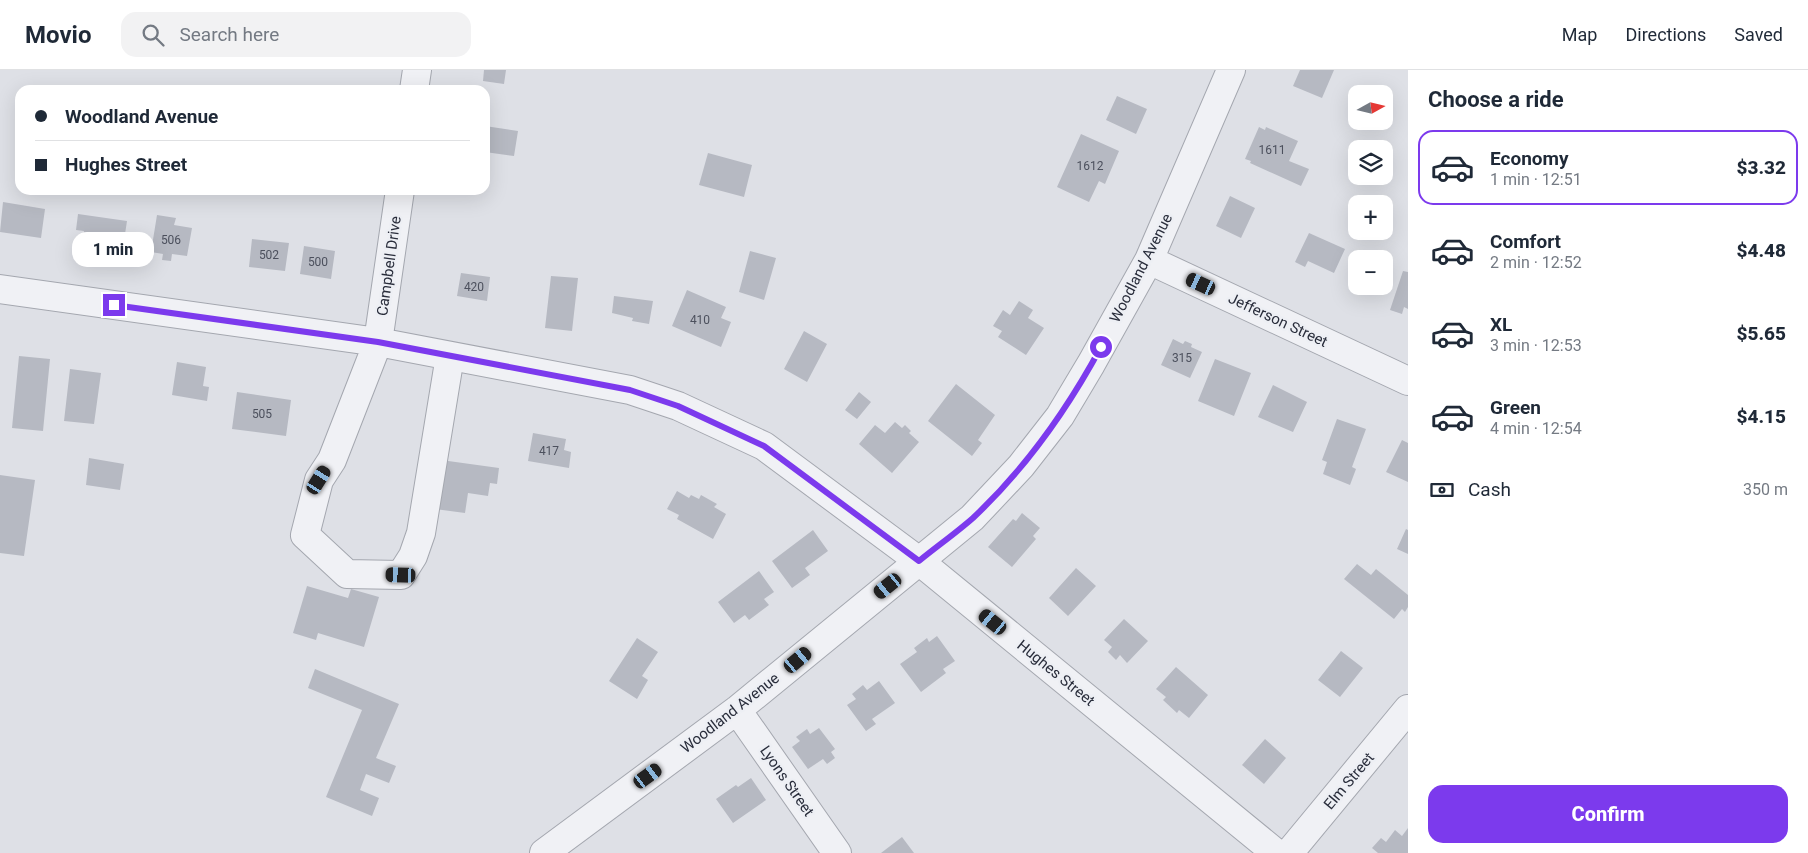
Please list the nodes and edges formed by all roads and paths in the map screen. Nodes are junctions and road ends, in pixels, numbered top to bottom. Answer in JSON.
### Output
{"nodes":[{"id":1,"x":417,"y":70,"type":"edge"},
{"id":2,"x":1231,"y":70,"type":"edge"},
{"id":3,"x":415,"y":85,"type":"edge"},
{"id":4,"x":399,"y":195,"type":"edge"},
{"id":5,"x":1149,"y":260,"type":"junction"},
{"id":6,"x":0,"y":289,"type":"edge"},
{"id":7,"x":378,"y":342,"type":"junction"},
{"id":8,"x":450,"y":356,"type":"junction"},
{"id":9,"x":1408,"y":381,"type":"edge"},
{"id":10,"x":919,"y":561,"type":"junction"},
{"id":11,"x":1408,"y":709,"type":"edge"},
{"id":12,"x":737,"y":710,"type":"junction"},
{"id":13,"x":544,"y":853,"type":"edge"},
{"id":14,"x":837,"y":853,"type":"edge"},
{"id":15,"x":1276,"y":853,"type":"edge"},
{"id":16,"x":1290,"y":853,"type":"edge"}],
"edges":[{"from":1,"to":3,"type":"street"},
{"from":2,"to":5,"type":"street","name":"Woodland Avenue"},
{"from":4,"to":7,"type":"street","name":"Campbell Drive"},
{"from":5,"to":9,"type":"street","name":"Jefferson Street"},
{"from":5,"to":10,"type":"street","name":"Woodland Avenue"},
{"from":6,"to":7,"type":"street","name":"Hughes Street"},
{"from":7,"to":8,"type":"street","name":"Hughes Street"},
{"from":7,"to":8,"type":"street","name":"Campbell Drive"},
{"from":8,"to":10,"type":"street","name":"Hughes Street"},
{"from":10,"to":12,"type":"street","name":"Woodland Avenue"},
{"from":10,"to":15,"type":"street","name":"Hughes Street"},
{"from":11,"to":16,"type":"street","name":"Elm Street"},
{"from":12,"to":13,"type":"street","name":"Woodland Avenue"},
{"from":12,"to":14,"type":"street","name":"Lyons Street"}]}
